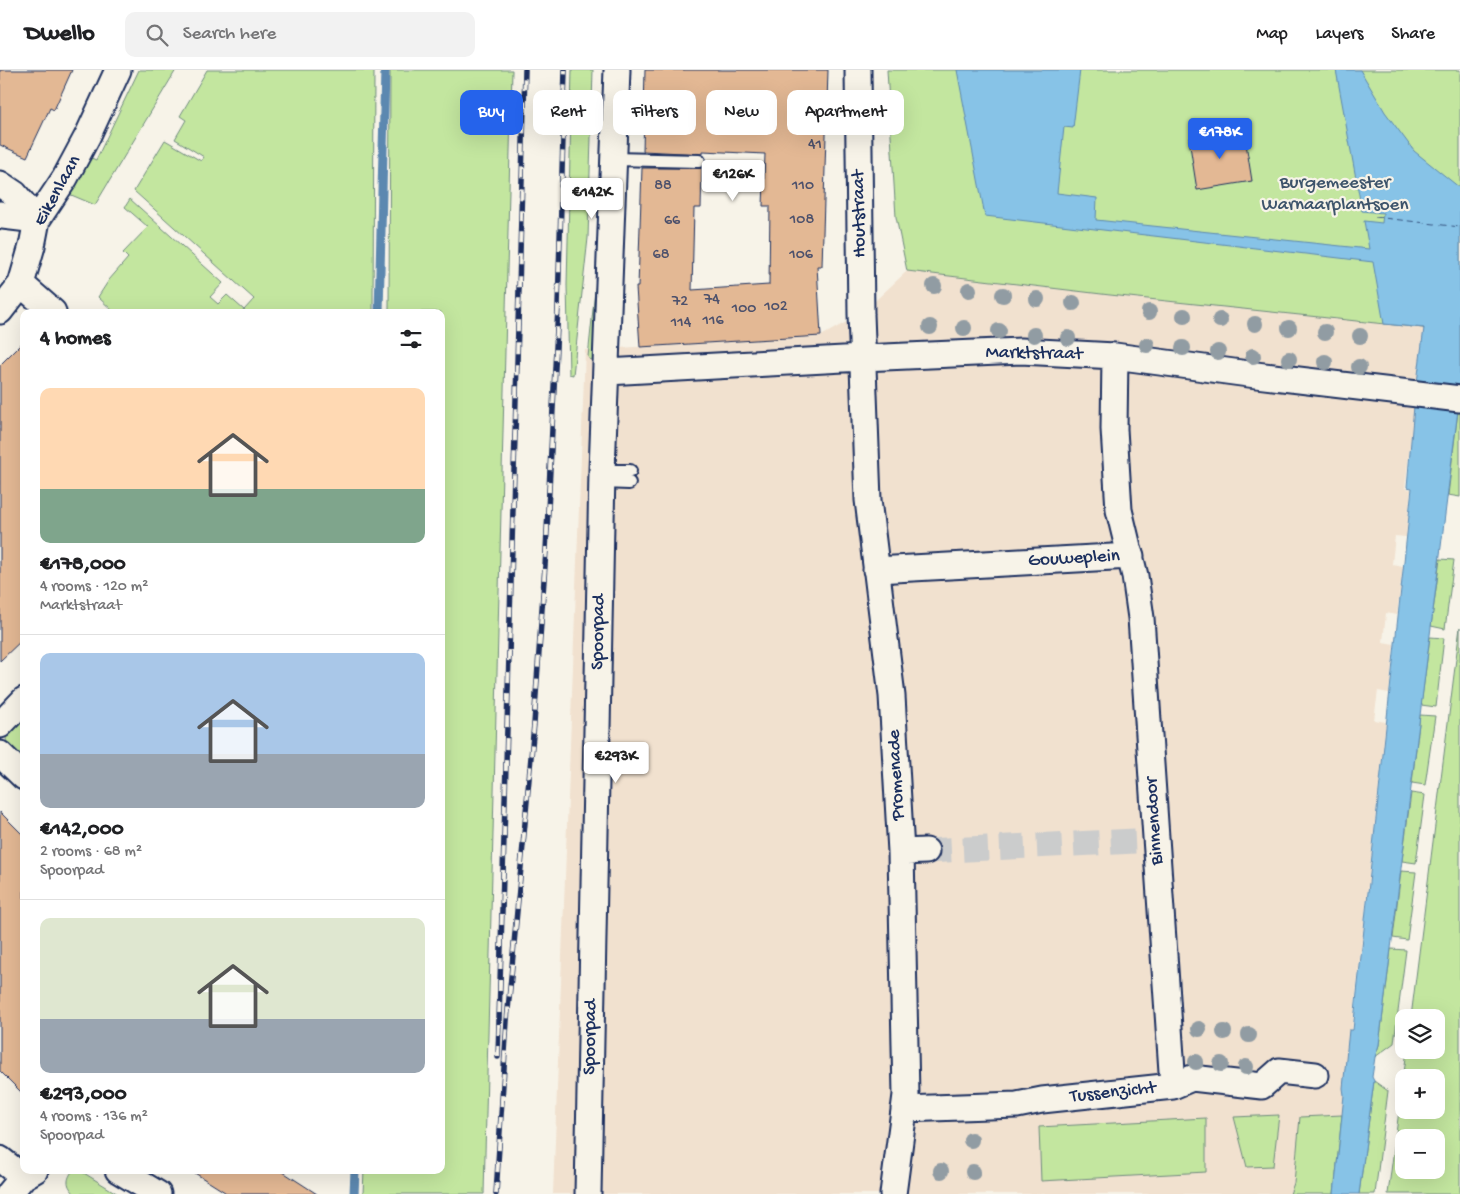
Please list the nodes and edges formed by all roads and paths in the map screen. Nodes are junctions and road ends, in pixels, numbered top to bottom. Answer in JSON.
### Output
{"nodes":[{"id":1,"x":118,"y":70,"type":"edge"},
{"id":2,"x":617,"y":70,"type":"edge"},
{"id":3,"x":858,"y":70,"type":"edge"},
{"id":4,"x":614,"y":159,"type":"junction"},
{"id":5,"x":699,"y":161,"type":"dead end"},
{"id":6,"x":0,"y":184,"type":"edge"},
{"id":7,"x":0,"y":214,"type":"edge"},
{"id":8,"x":37,"y":220,"type":"junction"},
{"id":9,"x":21,"y":284,"type":"junction"},
{"id":10,"x":49,"y":309,"type":"edge"},
{"id":11,"x":0,"y":311,"type":"edge"},
{"id":12,"x":1115,"y":356,"type":"junction"},
{"id":13,"x":862,"y":358,"type":"junction"},
{"id":14,"x":606,"y":372,"type":"junction"},
{"id":15,"x":1460,"y":399,"type":"edge"},
{"id":16,"x":602,"y":476,"type":"junction"},
{"id":17,"x":629,"y":477,"type":"dead end"},
{"id":18,"x":1130,"y":556,"type":"junction"},
{"id":19,"x":876,"y":570,"type":"junction"},
{"id":20,"x":20,"y":704,"type":"edge"},
{"id":21,"x":0,"y":725,"type":"edge"},
{"id":22,"x":0,"y":754,"type":"edge"},
{"id":23,"x":20,"y":773,"type":"edge"},
{"id":24,"x":926,"y":851,"type":"tunnel mouth"},
{"id":25,"x":901,"y":852,"type":"junction"},
{"id":26,"x":1315,"y":1075,"type":"dead end"},
{"id":27,"x":1173,"y":1086,"type":"junction"},
{"id":28,"x":904,"y":1109,"type":"junction"},
{"id":29,"x":0,"y":1159,"type":"edge"},
{"id":30,"x":125,"y":1174,"type":"edge"},
{"id":31,"x":22,"y":1180,"type":"edge"},
{"id":32,"x":158,"y":1194,"type":"edge"},
{"id":33,"x":588,"y":1194,"type":"edge"},
{"id":34,"x":893,"y":1194,"type":"edge"}],
"edges":[{"from":1,"to":8,"type":"street","name":"Eikenlaan"},
{"from":2,"to":4,"type":"street","name":"Spoorpad"},
{"from":3,"to":13,"type":"street","name":"Houtstraat"},
{"from":4,"to":5,"type":"lane"},
{"from":4,"to":14,"type":"street","name":"Spoorpad"},
{"from":6,"to":8,"type":"street"},
{"from":7,"to":8,"type":"street"},
{"from":8,"to":9,"type":"street","name":"Eikenlaan"},
{"from":9,"to":10,"type":"street"},
{"from":9,"to":11,"type":"street","name":"Eikenlaan"},
{"from":12,"to":13,"type":"street","name":"Marktstraat"},
{"from":12,"to":15,"type":"street","name":"Marktstraat"},
{"from":12,"to":18,"type":"street","name":"Gouweplein"},
{"from":13,"to":14,"type":"street","name":"Marktstraat"},
{"from":13,"to":19,"type":"street","name":"Promenade"},
{"from":14,"to":16,"type":"street","name":"Spoorpad"},
{"from":16,"to":17,"type":"lane"},
{"from":16,"to":33,"type":"street","name":"Spoorpad"},
{"from":18,"to":19,"type":"street","name":"Gouweplein"},
{"from":18,"to":27,"type":"street","name":"Binnendoor"},
{"from":19,"to":25,"type":"street","name":"Promenade"},
{"from":20,"to":21,"type":"street"},
{"from":22,"to":23,"type":"street"},
{"from":24,"to":25,"type":"street"},
{"from":25,"to":28,"type":"street","name":"Promenade"},
{"from":26,"to":27,"type":"street","name":"Tussenzicht"},
{"from":27,"to":28,"type":"street","name":"Tussenzicht"},
{"from":28,"to":34,"type":"street","name":"Promenade"},
{"from":29,"to":31,"type":"street"},
{"from":30,"to":32,"type":"street"}]}
